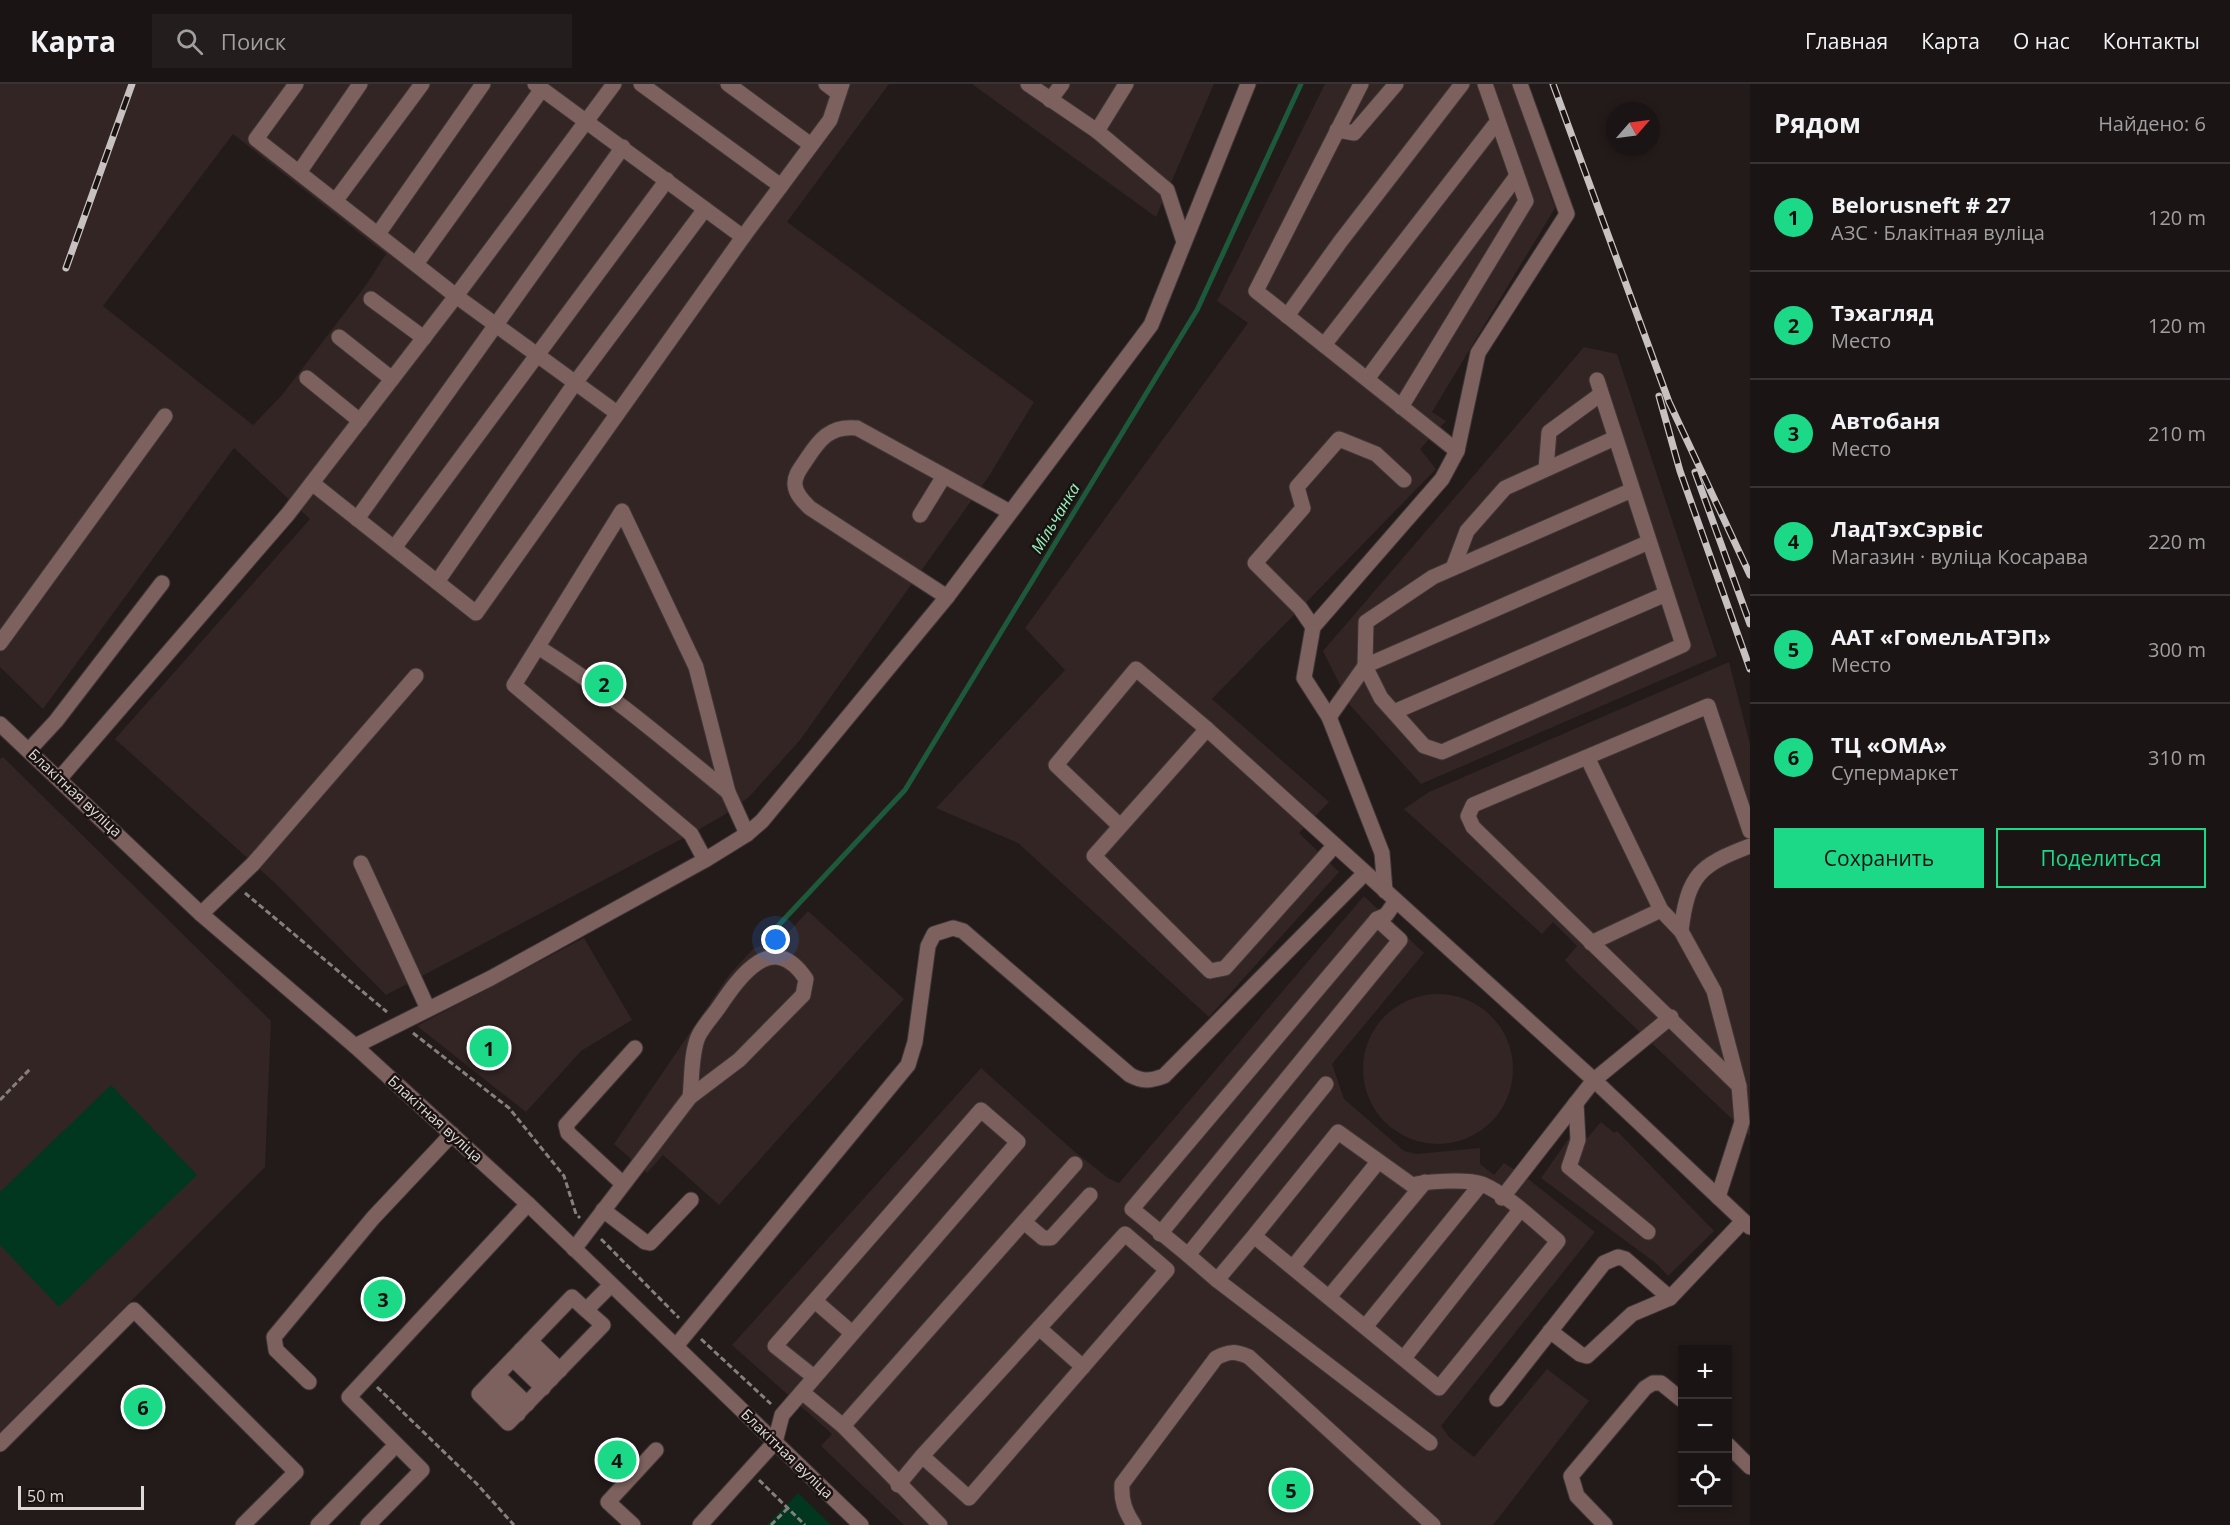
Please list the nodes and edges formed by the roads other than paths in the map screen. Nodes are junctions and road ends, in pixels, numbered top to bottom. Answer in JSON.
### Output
{"nodes":[{"id":1,"x":296,"y":84,"type":"edge"},
{"id":2,"x":360,"y":84,"type":"edge"},
{"id":3,"x":422,"y":84,"type":"edge"},
{"id":4,"x":483,"y":84,"type":"edge"},
{"id":5,"x":614,"y":84,"type":"edge"},
{"id":6,"x":641,"y":84,"type":"edge"},
{"id":7,"x":728,"y":84,"type":"edge"},
{"id":8,"x":1028,"y":84,"type":"edge"},
{"id":9,"x":1062,"y":84,"type":"edge"},
{"id":10,"x":1126,"y":84,"type":"edge"},
{"id":11,"x":1248,"y":84,"type":"edge"},
{"id":12,"x":1360,"y":84,"type":"edge"},
{"id":13,"x":1396,"y":84,"type":"edge"},
{"id":14,"x":1462,"y":84,"type":"edge"},
{"id":15,"x":1485,"y":84,"type":"edge"},
{"id":16,"x":1520,"y":84,"type":"edge"},
{"id":17,"x":538,"y":86,"type":"edge"},
{"id":18,"x":836,"y":87,"type":"edge"},
{"id":19,"x":1050,"y":100,"type":"junction"},
{"id":20,"x":587,"y":120,"type":"junction"},
{"id":21,"x":1497,"y":122,"type":"junction"},
{"id":22,"x":1337,"y":130,"type":"junction"},
{"id":23,"x":1096,"y":131,"type":"junction"},
{"id":24,"x":811,"y":145,"type":"junction"},
{"id":25,"x":623,"y":147,"type":"junction"},
{"id":26,"x":300,"y":171,"type":"junction"},
{"id":27,"x":1516,"y":177,"type":"junction"},
{"id":28,"x":667,"y":180,"type":"junction"},
{"id":29,"x":781,"y":186,"type":"junction"},
{"id":30,"x":336,"y":200,"type":"junction"},
{"id":31,"x":705,"y":209,"type":"junction"},
{"id":32,"x":378,"y":234,"type":"junction"},
{"id":33,"x":743,"y":237,"type":"junction"},
{"id":34,"x":1183,"y":239,"type":"junction"},
{"id":35,"x":416,"y":264,"type":"junction"},
{"id":36,"x":456,"y":296,"type":"junction"},
{"id":37,"x":371,"y":299,"type":"dead end"},
{"id":38,"x":1287,"y":316,"type":"junction"},
{"id":39,"x":496,"y":325,"type":"junction"},
{"id":40,"x":339,"y":337,"type":"dead end"},
{"id":41,"x":424,"y":338,"type":"junction"},
{"id":42,"x":1323,"y":345,"type":"junction"},
{"id":43,"x":537,"y":355,"type":"junction"},
{"id":44,"x":307,"y":378,"type":"dead end"},
{"id":45,"x":392,"y":379,"type":"junction"},
{"id":46,"x":1367,"y":379,"type":"junction"},
{"id":47,"x":575,"y":383,"type":"junction"},
{"id":48,"x":1401,"y":406,"type":"junction"},
{"id":49,"x":617,"y":413,"type":"junction"},
{"id":50,"x":165,"y":416,"type":"dead end"},
{"id":51,"x":360,"y":421,"type":"junction"},
{"id":52,"x":1615,"y":438,"type":"junction"},
{"id":53,"x":1457,"y":451,"type":"junction"},
{"id":54,"x":1546,"y":469,"type":"junction"},
{"id":55,"x":944,"y":476,"type":"junction"},
{"id":56,"x":1404,"y":480,"type":"dead end"},
{"id":57,"x":312,"y":483,"type":"junction"},
{"id":58,"x":1632,"y":490,"type":"junction"},
{"id":59,"x":1010,"y":512,"type":"junction"},
{"id":60,"x":921,"y":514,"type":"dead end"},
{"id":61,"x":357,"y":519,"type":"junction"},
{"id":62,"x":1649,"y":542,"type":"junction"},
{"id":63,"x":394,"y":548,"type":"junction"},
{"id":64,"x":1453,"y":568,"type":"junction"},
{"id":65,"x":437,"y":582,"type":"junction"},
{"id":66,"x":162,"y":583,"type":"dead end"},
{"id":67,"x":1666,"y":594,"type":"junction"},
{"id":68,"x":947,"y":597,"type":"junction"},
{"id":69,"x":1313,"y":627,"type":"junction"},
{"id":70,"x":0,"y":642,"type":"edge"},
{"id":71,"x":538,"y":646,"type":"junction"},
{"id":72,"x":1365,"y":666,"type":"junction"},
{"id":73,"x":416,"y":676,"type":"dead end"},
{"id":74,"x":1394,"y":712,"type":"junction"},
{"id":75,"x":1329,"y":717,"type":"junction"},
{"id":76,"x":1207,"y":729,"type":"junction"},
{"id":77,"x":3,"y":733,"type":"edge"},
{"id":78,"x":29,"y":750,"type":"junction"},
{"id":79,"x":1588,"y":759,"type":"junction"},
{"id":80,"x":60,"y":778,"type":"junction"},
{"id":81,"x":728,"y":792,"type":"junction"},
{"id":82,"x":1120,"y":826,"type":"junction"},
{"id":83,"x":1750,"y":831,"type":"edge"},
{"id":84,"x":747,"y":834,"type":"junction"},
{"id":85,"x":1335,"y":844,"type":"junction"},
{"id":86,"x":1750,"y":846,"type":"edge"},
{"id":87,"x":705,"y":860,"type":"junction"},
{"id":88,"x":361,"y":862,"type":"dead end"},
{"id":89,"x":1365,"y":873,"type":"junction"},
{"id":90,"x":1390,"y":896,"type":"junction"},
{"id":91,"x":1661,"y":910,"type":"junction"},
{"id":92,"x":201,"y":914,"type":"junction"},
{"id":93,"x":1377,"y":919,"type":"junction"},
{"id":94,"x":1681,"y":931,"type":"junction"},
{"id":95,"x":1591,"y":943,"type":"junction"},
{"id":96,"x":428,"y":1009,"type":"junction"},
{"id":97,"x":1671,"y":1017,"type":"junction"},
{"id":98,"x":355,"y":1046,"type":"junction"},
{"id":99,"x":635,"y":1048,"type":"dead end"},
{"id":100,"x":1594,"y":1080,"type":"junction"},
{"id":101,"x":1326,"y":1084,"type":"dead end"},
{"id":102,"x":1739,"y":1086,"type":"junction"},
{"id":103,"x":690,"y":1097,"type":"junction"},
{"id":104,"x":1576,"y":1103,"type":"junction"},
{"id":105,"x":452,"y":1134,"type":"junction"},
{"id":106,"x":1378,"y":1162,"type":"junction"},
{"id":107,"x":1076,"y":1164,"type":"dead end"},
{"id":108,"x":1425,"y":1182,"type":"junction"},
{"id":109,"x":623,"y":1184,"type":"junction"},
{"id":110,"x":1481,"y":1184,"type":"junction"},
{"id":111,"x":1090,"y":1196,"type":"dead end"},
{"id":112,"x":1718,"y":1197,"type":"junction"},
{"id":113,"x":1502,"y":1198,"type":"junction"},
{"id":114,"x":691,"y":1200,"type":"dead end"},
{"id":115,"x":528,"y":1204,"type":"junction"},
{"id":116,"x":603,"y":1210,"type":"junction"},
{"id":117,"x":1520,"y":1210,"type":"junction"},
{"id":118,"x":1024,"y":1222,"type":"junction"},
{"id":119,"x":1747,"y":1224,"type":"edge"},
{"id":120,"x":1648,"y":1232,"type":"dead end"},
{"id":121,"x":1160,"y":1234,"type":"junction"},
{"id":122,"x":1254,"y":1236,"type":"junction"},
{"id":123,"x":573,"y":1249,"type":"junction"},
{"id":124,"x":1188,"y":1255,"type":"junction"},
{"id":125,"x":1293,"y":1267,"type":"junction"},
{"id":126,"x":1217,"y":1280,"type":"junction"},
{"id":127,"x":611,"y":1284,"type":"junction"},
{"id":128,"x":1329,"y":1297,"type":"junction"},
{"id":129,"x":1671,"y":1298,"type":"junction"},
{"id":130,"x":815,"y":1301,"type":"junction"},
{"id":131,"x":586,"y":1310,"type":"junction"},
{"id":132,"x":1365,"y":1327,"type":"junction"},
{"id":133,"x":1039,"y":1328,"type":"junction"},
{"id":134,"x":1550,"y":1332,"type":"junction"},
{"id":135,"x":852,"y":1333,"type":"junction"},
{"id":136,"x":676,"y":1346,"type":"junction"},
{"id":137,"x":521,"y":1350,"type":"junction"},
{"id":138,"x":1404,"y":1358,"type":"junction"},
{"id":139,"x":1083,"y":1367,"type":"junction"},
{"id":140,"x":814,"y":1377,"type":"junction"},
{"id":141,"x":551,"y":1379,"type":"junction"},
{"id":142,"x":493,"y":1380,"type":"junction"},
{"id":143,"x":309,"y":1382,"type":"dead end"},
{"id":144,"x":802,"y":1392,"type":"junction"},
{"id":145,"x":1497,"y":1399,"type":"dead end"},
{"id":146,"x":1682,"y":1399,"type":"edge"},
{"id":147,"x":523,"y":1409,"type":"junction"},
{"id":148,"x":843,"y":1426,"type":"junction"},
{"id":149,"x":775,"y":1442,"type":"junction"},
{"id":150,"x":1430,"y":1443,"type":"dead end"},
{"id":151,"x":0,"y":1444,"type":"edge"},
{"id":152,"x":396,"y":1445,"type":"junction"},
{"id":153,"x":1732,"y":1448,"type":"edge"},
{"id":154,"x":656,"y":1450,"type":"dead end"},
{"id":155,"x":922,"y":1456,"type":"junction"},
{"id":156,"x":1750,"y":1467,"type":"edge"},
{"id":157,"x":898,"y":1485,"type":"junction"},
{"id":158,"x":1431,"y":1524,"type":"edge"},
{"id":159,"x":243,"y":1525,"type":"edge"},
{"id":160,"x":318,"y":1525,"type":"edge"},
{"id":161,"x":368,"y":1525,"type":"edge"},
{"id":162,"x":633,"y":1525,"type":"edge"},
{"id":163,"x":700,"y":1525,"type":"edge"},
{"id":164,"x":861,"y":1525,"type":"edge"},
{"id":165,"x":940,"y":1525,"type":"edge"},
{"id":166,"x":1134,"y":1525,"type":"edge"},
{"id":167,"x":1605,"y":1525,"type":"edge"}],
"edges":[{"from":1,"to":26,"type":"street"},
{"from":2,"to":26,"type":"street"},
{"from":3,"to":30,"type":"street"},
{"from":4,"to":32,"type":"street"},
{"from":5,"to":20,"type":"street"},
{"from":6,"to":29,"type":"street"},
{"from":7,"to":24,"type":"street"},
{"from":8,"to":19,"type":"street"},
{"from":9,"to":19,"type":"street"},
{"from":10,"to":23,"type":"street"},
{"from":11,"to":34,"type":"street"},
{"from":12,"to":22,"type":"street"},
{"from":13,"to":22,"type":"street"},
{"from":14,"to":38,"type":"street"},
{"from":15,"to":21,"type":"street"},
{"from":16,"to":53,"type":"street"},
{"from":17,"to":20,"type":"street"},
{"from":17,"to":35,"type":"street"},
{"from":18,"to":24,"type":"street"},
{"from":19,"to":23,"type":"street"},
{"from":20,"to":25,"type":"street"},
{"from":20,"to":36,"type":"street"},
{"from":21,"to":27,"type":"street"},
{"from":21,"to":42,"type":"street"},
{"from":22,"to":38,"type":"street"},
{"from":23,"to":34,"type":"street"},
{"from":24,"to":29,"type":"street"},
{"from":25,"to":28,"type":"street"},
{"from":25,"to":39,"type":"street"},
{"from":26,"to":30,"type":"street"},
{"from":27,"to":46,"type":"street"},
{"from":27,"to":48,"type":"street"},
{"from":28,"to":31,"type":"street"},
{"from":28,"to":43,"type":"street"},
{"from":29,"to":33,"type":"street"},
{"from":30,"to":32,"type":"street"},
{"from":31,"to":33,"type":"street"},
{"from":31,"to":47,"type":"street"},
{"from":32,"to":35,"type":"street"},
{"from":33,"to":49,"type":"street"},
{"from":34,"to":59,"type":"street"},
{"from":35,"to":36,"type":"street"},
{"from":36,"to":39,"type":"street"},
{"from":36,"to":41,"type":"street"},
{"from":37,"to":41,"type":"street"},
{"from":38,"to":42,"type":"street"},
{"from":39,"to":43,"type":"street"},
{"from":39,"to":61,"type":"street"},
{"from":40,"to":45,"type":"street"},
{"from":41,"to":45,"type":"street"},
{"from":42,"to":46,"type":"street"},
{"from":43,"to":47,"type":"street"},
{"from":43,"to":63,"type":"street"},
{"from":44,"to":51,"type":"street"},
{"from":45,"to":51,"type":"street"},
{"from":46,"to":48,"type":"street"},
{"from":47,"to":49,"type":"street"},
{"from":47,"to":65,"type":"street"},
{"from":48,"to":53,"type":"street"},
{"from":49,"to":65,"type":"street"},
{"from":50,"to":70,"type":"street"},
{"from":51,"to":57,"type":"street"},
{"from":52,"to":54,"type":"street"},
{"from":52,"to":54,"type":"street"},
{"from":52,"to":58,"type":"street"},
{"from":53,"to":69,"type":"street"},
{"from":54,"to":64,"type":"street"},
{"from":55,"to":59,"type":"street"},
{"from":55,"to":60,"type":"street"},
{"from":55,"to":68,"type":"street"},
{"from":56,"to":69,"type":"street"},
{"from":57,"to":61,"type":"street"},
{"from":57,"to":80,"type":"street"},
{"from":58,"to":62,"type":"street"},
{"from":58,"to":64,"type":"street"},
{"from":59,"to":68,"type":"street"},
{"from":61,"to":63,"type":"street"},
{"from":62,"to":67,"type":"street"},
{"from":62,"to":72,"type":"street"},
{"from":63,"to":65,"type":"street"},
{"from":64,"to":72,"type":"street"},
{"from":66,"to":78,"type":"street"},
{"from":67,"to":74,"type":"street"},
{"from":67,"to":74,"type":"street"},
{"from":68,"to":84,"type":"street"},
{"from":69,"to":75,"type":"street"},
{"from":71,"to":81,"type":"street"},
{"from":71,"to":81,"type":"street"},
{"from":71,"to":87,"type":"street"},
{"from":72,"to":74,"type":"street"},
{"from":72,"to":75,"type":"street"},
{"from":73,"to":92,"type":"street"},
{"from":75,"to":90,"type":"street"},
{"from":76,"to":82,"type":"street"},
{"from":76,"to":82,"type":"street"},
{"from":76,"to":85,"type":"street"},
{"from":77,"to":78,"type":"street","name":"Блакітная вуліца"},
{"from":78,"to":80,"type":"street","name":"Блакітная вуліца"},
{"from":79,"to":83,"type":"street"},
{"from":79,"to":91,"type":"street"},
{"from":79,"to":95,"type":"street"},
{"from":80,"to":92,"type":"street","name":"Блакітная вуліца"},
{"from":81,"to":84,"type":"street"},
{"from":82,"to":85,"type":"street"},
{"from":84,"to":87,"type":"street"},
{"from":85,"to":89,"type":"street"},
{"from":86,"to":94,"type":"street"},
{"from":87,"to":96,"type":"street"},
{"from":88,"to":96,"type":"street"},
{"from":89,"to":90,"type":"street"},
{"from":89,"to":136,"type":"street"},
{"from":90,"to":93,"type":"street"},
{"from":90,"to":100,"type":"street"},
{"from":91,"to":94,"type":"street"},
{"from":91,"to":95,"type":"street"},
{"from":92,"to":98,"type":"street","name":"Блакітная вуліца"},
{"from":93,"to":121,"type":"street"},
{"from":93,"to":121,"type":"street"},
{"from":94,"to":102,"type":"street"},
{"from":95,"to":97,"type":"street"},
{"from":96,"to":98,"type":"street"},
{"from":97,"to":100,"type":"street"},
{"from":97,"to":102,"type":"street"},
{"from":98,"to":105,"type":"street","name":"Блакітная вуліца"},
{"from":99,"to":109,"type":"street"},
{"from":100,"to":104,"type":"street"},
{"from":100,"to":112,"type":"street"},
{"from":101,"to":124,"type":"street"},
{"from":102,"to":112,"type":"street"},
{"from":103,"to":103,"type":"street"},
{"from":103,"to":109,"type":"street"},
{"from":104,"to":113,"type":"street"},
{"from":104,"to":120,"type":"street"},
{"from":105,"to":115,"type":"street","name":"Блакітная вуліца"},
{"from":105,"to":143,"type":"street"},
{"from":106,"to":108,"type":"street"},
{"from":106,"to":122,"type":"street"},
{"from":106,"to":125,"type":"street"},
{"from":107,"to":118,"type":"street"},
{"from":108,"to":110,"type":"street"},
{"from":108,"to":128,"type":"street"},
{"from":109,"to":116,"type":"street"},
{"from":110,"to":113,"type":"street"},
{"from":110,"to":132,"type":"street"},
{"from":111,"to":118,"type":"street"},
{"from":112,"to":119,"type":"street"},
{"from":113,"to":117,"type":"street"},
{"from":114,"to":116,"type":"street"},
{"from":115,"to":123,"type":"street","name":"Блакітная вуліца"},
{"from":115,"to":152,"type":"street"},
{"from":116,"to":123,"type":"street"},
{"from":117,"to":138,"type":"street"},
{"from":117,"to":138,"type":"street"},
{"from":118,"to":148,"type":"street"},
{"from":119,"to":129,"type":"street"},
{"from":121,"to":124,"type":"street"},
{"from":122,"to":125,"type":"street"},
{"from":122,"to":126,"type":"street"},
{"from":123,"to":127,"type":"street","name":"Блакітная вуліца"},
{"from":124,"to":126,"type":"street"},
{"from":125,"to":128,"type":"street"},
{"from":126,"to":150,"type":"street"},
{"from":127,"to":131,"type":"street"},
{"from":127,"to":136,"type":"street","name":"Блакітная вуліца"},
{"from":128,"to":132,"type":"street"},
{"from":129,"to":134,"type":"street"},
{"from":129,"to":134,"type":"street"},
{"from":130,"to":135,"type":"street"},
{"from":130,"to":135,"type":"street"},
{"from":130,"to":140,"type":"street"},
{"from":131,"to":137,"type":"street"},
{"from":131,"to":141,"type":"street"},
{"from":132,"to":138,"type":"street"},
{"from":133,"to":139,"type":"street"},
{"from":133,"to":139,"type":"street"},
{"from":133,"to":155,"type":"street"},
{"from":134,"to":145,"type":"street"},
{"from":135,"to":140,"type":"street"},
{"from":136,"to":149,"type":"street","name":"Блакітная вуліца"},
{"from":137,"to":141,"type":"street"},
{"from":137,"to":141,"type":"street"},
{"from":137,"to":142,"type":"street"},
{"from":139,"to":155,"type":"street"},
{"from":140,"to":144,"type":"street"},
{"from":141,"to":147,"type":"street"},
{"from":142,"to":147,"type":"street"},
{"from":142,"to":147,"type":"street"},
{"from":144,"to":148,"type":"street"},
{"from":144,"to":149,"type":"street"},
{"from":146,"to":167,"type":"street"},
{"from":148,"to":157,"type":"street"},
{"from":149,"to":163,"type":"street"},
{"from":149,"to":164,"type":"street","name":"Блакітная вуліца"},
{"from":151,"to":159,"type":"street"},
{"from":152,"to":160,"type":"street"},
{"from":152,"to":161,"type":"street"},
{"from":153,"to":156,"type":"street"},
{"from":154,"to":162,"type":"street"},
{"from":155,"to":157,"type":"street"},
{"from":157,"to":165,"type":"street"},
{"from":158,"to":166,"type":"street"}]}
